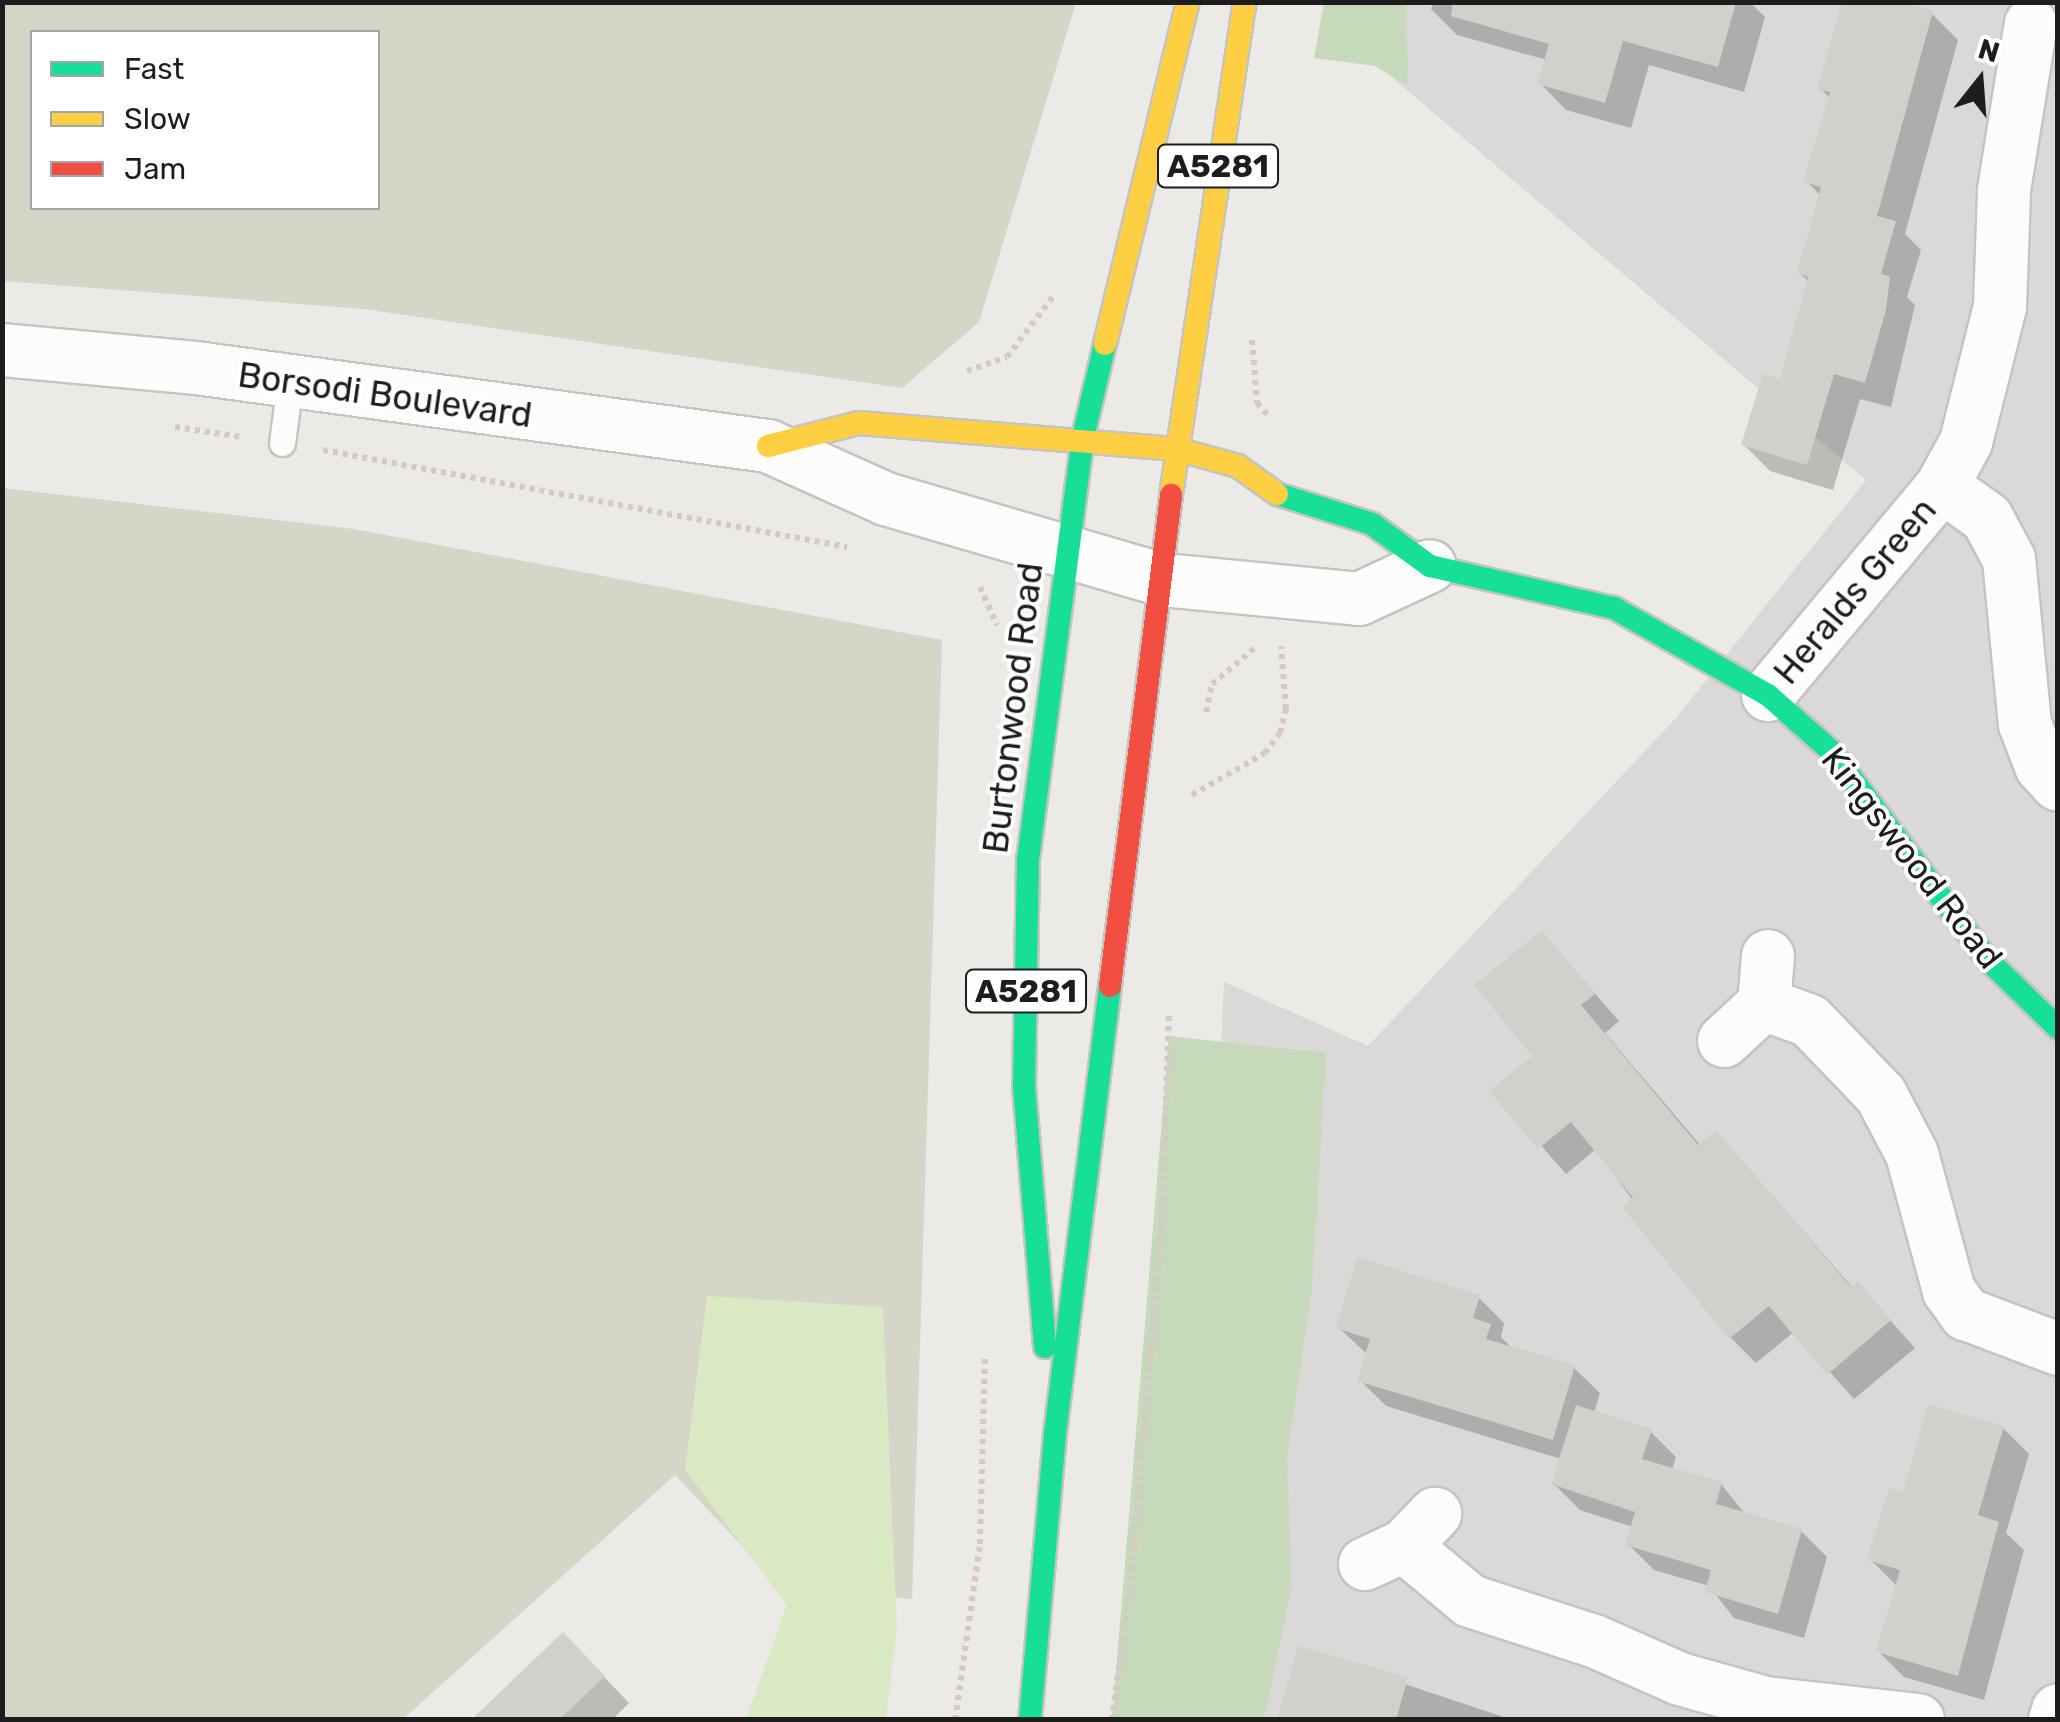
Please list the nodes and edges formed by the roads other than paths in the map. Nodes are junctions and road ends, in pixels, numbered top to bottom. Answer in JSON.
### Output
{"nodes":[{"id":1,"x":1188,"y":2,"type":"edge"},
{"id":2,"x":1246,"y":2,"type":"edge"},
{"id":3,"x":2032,"y":14,"type":"edge"},
{"id":4,"x":2,"y":350,"type":"edge"},
{"id":5,"x":290,"y":383,"type":"junction"},
{"id":6,"x":1083,"y":437,"type":"junction"},
{"id":7,"x":282,"y":443,"type":"road end"},
{"id":8,"x":768,"y":446,"type":"junction"},
{"id":9,"x":1176,"y":450,"type":"junction"},
{"id":10,"x":1942,"y":486,"type":"junction"},
{"id":11,"x":1068,"y":548,"type":"junction"},
{"id":12,"x":1430,"y":566,"type":"junction"},
{"id":13,"x":1164,"y":580,"type":"junction"},
{"id":14,"x":1768,"y":696,"type":"junction"},
{"id":15,"x":2058,"y":784,"type":"edge"},
{"id":16,"x":2058,"y":1028,"type":"edge"},
{"id":17,"x":1724,"y":1040,"type":"dead end"},
{"id":18,"x":2058,"y":1349,"type":"edge"},
{"id":19,"x":1055,"y":1434,"type":"junction"},
{"id":20,"x":1401,"y":1541,"type":"dead end"},
{"id":21,"x":2058,"y":1710,"type":"edge"},
{"id":22,"x":1030,"y":1720,"type":"edge"},
{"id":23,"x":1918,"y":1720,"type":"edge"},
{"id":24,"x":2055,"y":1720,"type":"edge"}],
"edges":[{"from":1,"to":6,"type":"main road","name":"Burtonwood Road","number":"A5281"},
{"from":2,"to":9,"type":"main road","name":"Burtonwood Road","number":"A5281"},
{"from":3,"to":10,"type":"street","name":"Heralds Green"},
{"from":4,"to":5,"type":"street","name":"Borsodi Boulevard"},
{"from":5,"to":7,"type":"lane"},
{"from":5,"to":8,"type":"street","name":"Borsodi Boulevard"},
{"from":6,"to":8,"type":"main road","name":"Borsodi Boulevard"},
{"from":6,"to":9,"type":"main road","name":"Borsodi Boulevard"},
{"from":6,"to":11,"type":"main road","name":"Burtonwood Road","number":"A5281"},
{"from":8,"to":11,"type":"street","name":"Borsodi Boulevard"},
{"from":9,"to":12,"type":"main road","name":"Kingswood Road"},
{"from":9,"to":13,"type":"main road","name":"Burtonwood Road","number":"A5281"},
{"from":10,"to":14,"type":"street","name":"Heralds Green"},
{"from":10,"to":15,"type":"street","name":"Heralds Green"},
{"from":11,"to":13,"type":"street","name":"Borsodi Boulevard"},
{"from":11,"to":19,"type":"main road","name":"Burtonwood Road","number":"A5281"},
{"from":12,"to":13,"type":"street"},
{"from":12,"to":14,"type":"main road","name":"Kingswood Road"},
{"from":13,"to":19,"type":"main road","name":"Burtonwood Road","number":"A5281"},
{"from":14,"to":16,"type":"main road","name":"Kingswood Road"},
{"from":17,"to":18,"type":"street"},
{"from":19,"to":22,"type":"main road","name":"Burtonwood Road","number":"A5281"},
{"from":20,"to":23,"type":"street"},
{"from":21,"to":24,"type":"street"}]}
